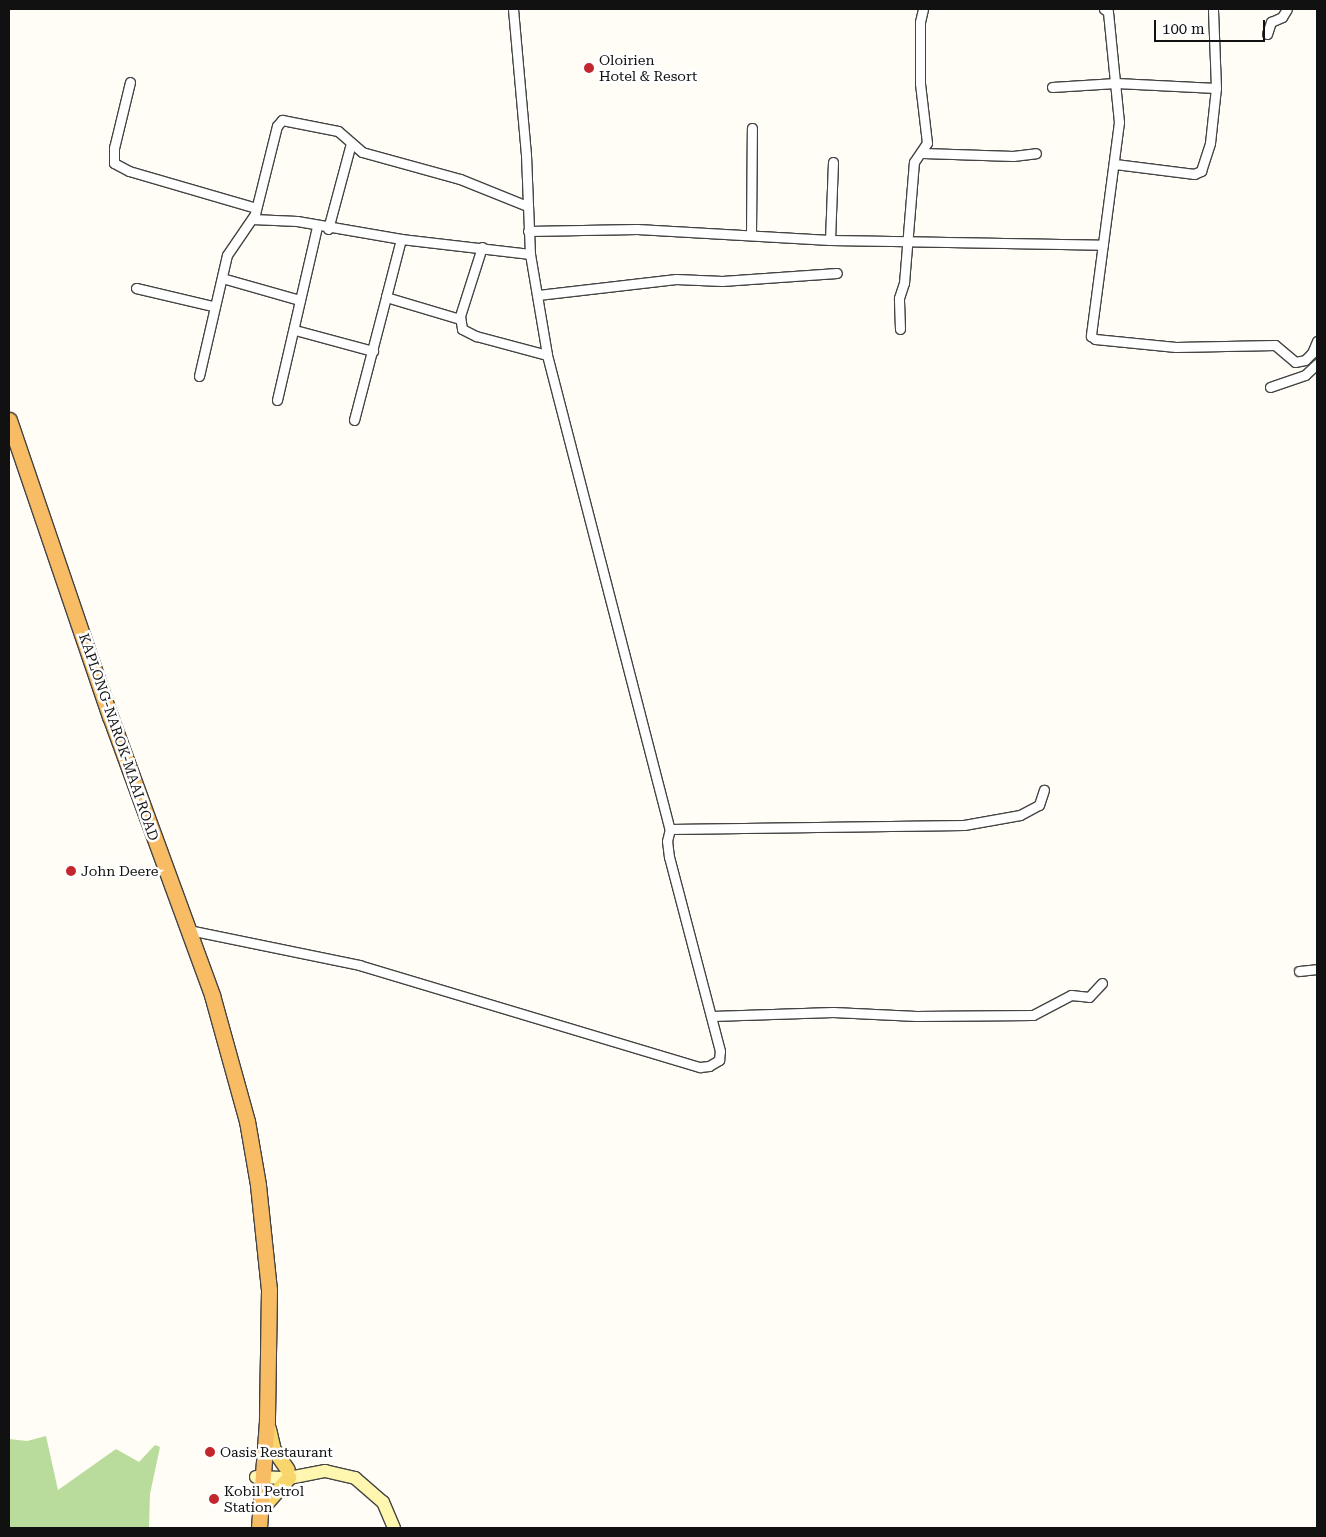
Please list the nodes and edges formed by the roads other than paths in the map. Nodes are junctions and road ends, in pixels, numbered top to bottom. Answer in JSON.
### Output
{"nodes":[{"id":1,"x":513,"y":9,"type":"edge"},
{"id":2,"x":923,"y":9,"type":"edge"},
{"id":3,"x":1104,"y":9,"type":"edge"},
{"id":4,"x":1213,"y":9,"type":"edge"},
{"id":5,"x":1288,"y":9,"type":"edge"},
{"id":6,"x":1267,"y":34,"type":"dead end"},
{"id":7,"x":130,"y":82,"type":"dead end"},
{"id":8,"x":1116,"y":83,"type":"junction"},
{"id":9,"x":1052,"y":87,"type":"dead end"},
{"id":10,"x":1216,"y":88,"type":"junction"},
{"id":11,"x":752,"y":128,"type":"dead end"},
{"id":12,"x":351,"y":143,"type":"junction"},
{"id":13,"x":923,"y":153,"type":"junction"},
{"id":14,"x":1036,"y":153,"type":"dead end"},
{"id":15,"x":833,"y":162,"type":"dead end"},
{"id":16,"x":1116,"y":164,"type":"junction"},
{"id":17,"x":527,"y":206,"type":"junction"},
{"id":18,"x":256,"y":208,"type":"junction"},
{"id":19,"x":252,"y":219,"type":"junction"},
{"id":20,"x":317,"y":227,"type":"junction"},
{"id":21,"x":328,"y":229,"type":"junction"},
{"id":22,"x":528,"y":231,"type":"junction"},
{"id":23,"x":751,"y":234,"type":"junction"},
{"id":24,"x":400,"y":239,"type":"junction"},
{"id":25,"x":830,"y":240,"type":"junction"},
{"id":26,"x":907,"y":240,"type":"junction"},
{"id":27,"x":1103,"y":245,"type":"junction"},
{"id":28,"x":482,"y":247,"type":"junction"},
{"id":29,"x":530,"y":254,"type":"junction"},
{"id":30,"x":838,"y":273,"type":"dead end"},
{"id":31,"x":222,"y":278,"type":"junction"},
{"id":32,"x":136,"y":288,"type":"dead end"},
{"id":33,"x":538,"y":296,"type":"junction"},
{"id":34,"x":386,"y":297,"type":"junction"},
{"id":35,"x":300,"y":300,"type":"junction"},
{"id":36,"x":213,"y":306,"type":"junction"},
{"id":37,"x":460,"y":319,"type":"junction"},
{"id":38,"x":900,"y":329,"type":"dead end"},
{"id":39,"x":295,"y":330,"type":"junction"},
{"id":40,"x":1317,"y":340,"type":"edge"},
{"id":41,"x":373,"y":351,"type":"junction"},
{"id":42,"x":547,"y":355,"type":"junction"},
{"id":43,"x":1317,"y":364,"type":"edge"},
{"id":44,"x":198,"y":376,"type":"dead end"},
{"id":45,"x":1270,"y":387,"type":"dead end"},
{"id":46,"x":277,"y":400,"type":"dead end"},
{"id":47,"x":9,"y":420,"type":"edge"},
{"id":48,"x":354,"y":420,"type":"dead end"},
{"id":49,"x":1044,"y":790,"type":"dead end"},
{"id":50,"x":670,"y":829,"type":"junction"},
{"id":51,"x":189,"y":930,"type":"junction"},
{"id":52,"x":1317,"y":969,"type":"edge"},
{"id":53,"x":1299,"y":970,"type":"dead end"},
{"id":54,"x":1102,"y":983,"type":"dead end"},
{"id":55,"x":712,"y":1016,"type":"junction"},
{"id":56,"x":269,"y":1290,"type":"junction"},
{"id":57,"x":267,"y":1421,"type":"junction"},
{"id":58,"x":260,"y":1473,"type":"junction"},
{"id":59,"x":292,"y":1474,"type":"junction"},
{"id":60,"x":261,"y":1510,"type":"junction"},
{"id":61,"x":252,"y":1528,"type":"edge"},
{"id":62,"x":259,"y":1528,"type":"edge"},
{"id":63,"x":394,"y":1528,"type":"edge"}],
"edges":[{"from":1,"to":17,"type":"street"},
{"from":2,"to":13,"type":"street"},
{"from":3,"to":8,"type":"street"},
{"from":4,"to":10,"type":"street"},
{"from":5,"to":6,"type":"street"},
{"from":7,"to":18,"type":"street"},
{"from":8,"to":9,"type":"street"},
{"from":8,"to":10,"type":"street"},
{"from":8,"to":16,"type":"street"},
{"from":10,"to":16,"type":"street"},
{"from":11,"to":23,"type":"street"},
{"from":12,"to":17,"type":"street"},
{"from":12,"to":18,"type":"street"},
{"from":12,"to":21,"type":"street"},
{"from":13,"to":14,"type":"street"},
{"from":13,"to":26,"type":"street"},
{"from":15,"to":25,"type":"street"},
{"from":16,"to":27,"type":"street"},
{"from":17,"to":22,"type":"street"},
{"from":18,"to":19,"type":"street"},
{"from":19,"to":20,"type":"street"},
{"from":19,"to":31,"type":"street"},
{"from":20,"to":21,"type":"street"},
{"from":20,"to":35,"type":"street"},
{"from":21,"to":24,"type":"street"},
{"from":22,"to":23,"type":"street"},
{"from":22,"to":29,"type":"street"},
{"from":23,"to":25,"type":"street"},
{"from":24,"to":28,"type":"street"},
{"from":24,"to":34,"type":"street"},
{"from":25,"to":26,"type":"street"},
{"from":26,"to":27,"type":"street"},
{"from":26,"to":38,"type":"street"},
{"from":27,"to":40,"type":"street"},
{"from":28,"to":29,"type":"street"},
{"from":28,"to":37,"type":"street"},
{"from":29,"to":33,"type":"street"},
{"from":30,"to":33,"type":"street"},
{"from":31,"to":35,"type":"street"},
{"from":31,"to":36,"type":"street"},
{"from":32,"to":36,"type":"street"},
{"from":33,"to":42,"type":"street"},
{"from":34,"to":37,"type":"street"},
{"from":34,"to":41,"type":"street"},
{"from":35,"to":39,"type":"street"},
{"from":36,"to":44,"type":"street"},
{"from":37,"to":42,"type":"street"},
{"from":39,"to":41,"type":"street"},
{"from":39,"to":46,"type":"street"},
{"from":41,"to":48,"type":"street"},
{"from":42,"to":50,"type":"street"},
{"from":43,"to":45,"type":"street"},
{"from":47,"to":51,"type":"highway","name":"KAPLONG-NAROK-MAAI ROAD"},
{"from":49,"to":50,"type":"street"},
{"from":50,"to":55,"type":"street"},
{"from":51,"to":55,"type":"street"},
{"from":51,"to":56,"type":"highway","name":"KAPLONG-NAROK-MAAI ROAD"},
{"from":52,"to":53,"type":"street"},
{"from":54,"to":55,"type":"street"},
{"from":56,"to":57,"type":"highway","name":"KAPLONG-NAROK-MAAI ROAD"},
{"from":56,"to":58,"type":"highway","name":"KAPLONG-NAROK-MAAI ROAD"},
{"from":57,"to":58,"type":"highway","name":"KAPLONG-NAROK-MAAI ROAD"},
{"from":57,"to":59,"type":"main road"},
{"from":58,"to":59,"type":"main road"},
{"from":58,"to":60,"type":"highway","name":"KAPLONG-NAROK-MAAI ROAD"},
{"from":58,"to":61,"type":"highway","name":"KAPLONG-NAROK-MAAI ROAD"},
{"from":59,"to":60,"type":"main road"},
{"from":59,"to":63,"type":"main road"},
{"from":60,"to":62,"type":"highway","name":"KAPLONG-NAROK-MAAI ROAD"}]}
